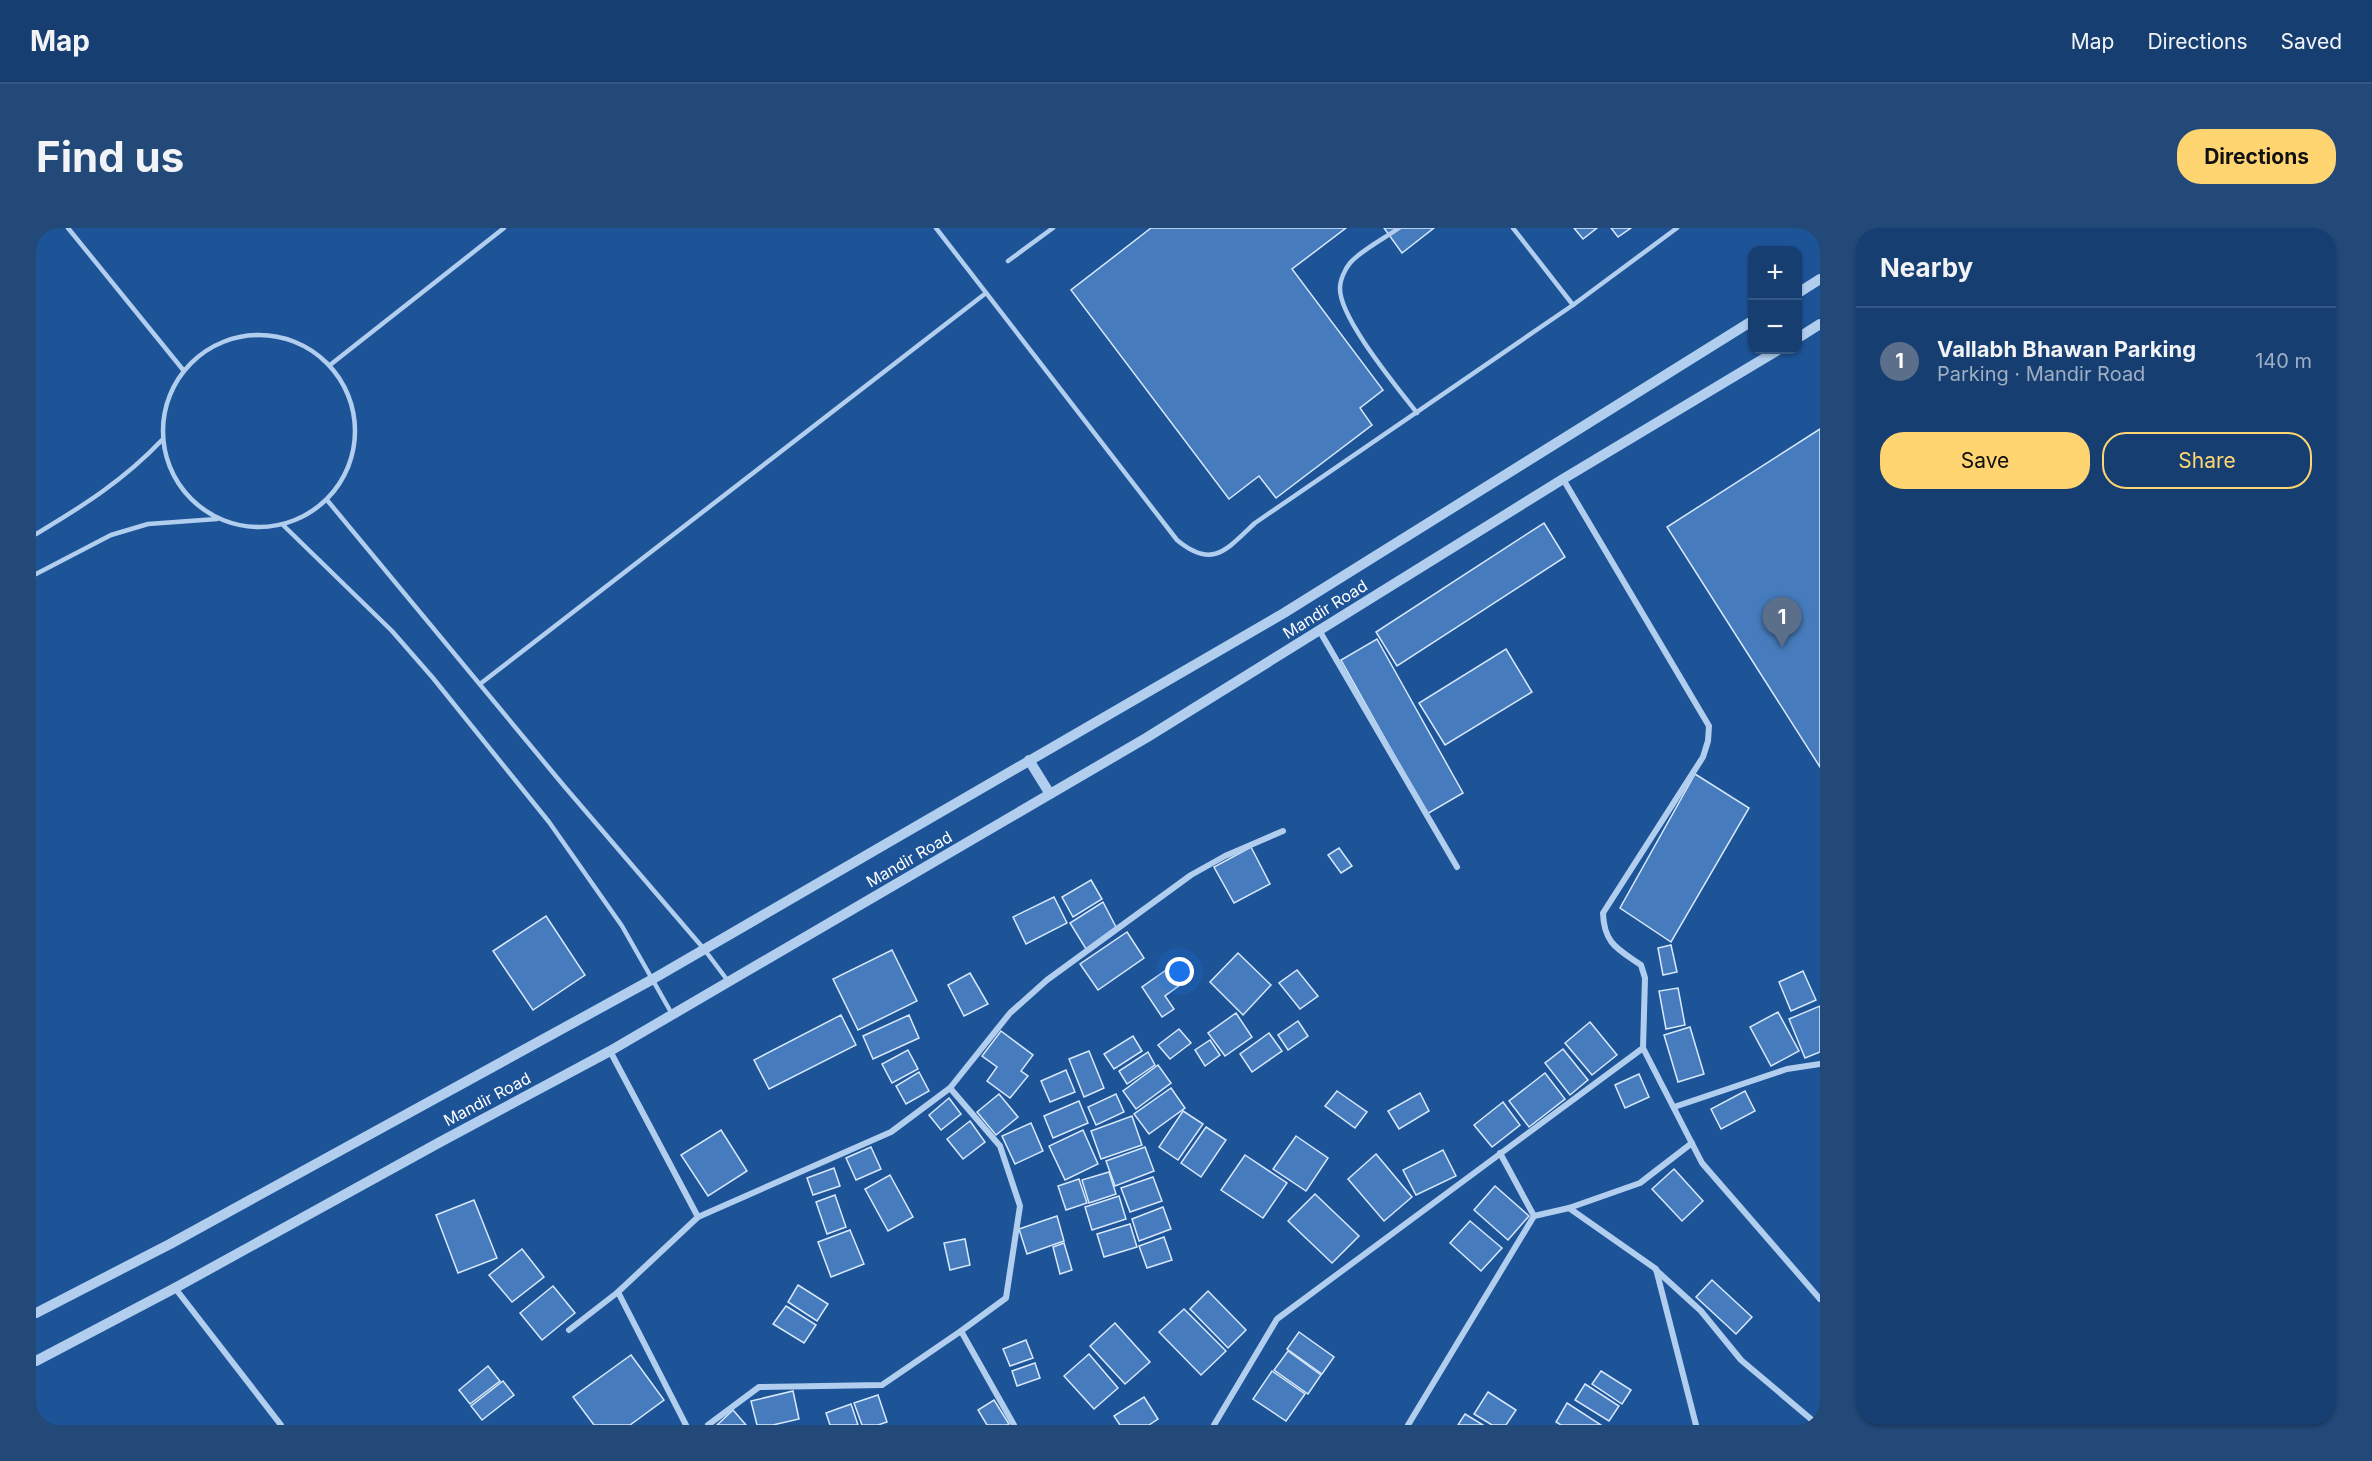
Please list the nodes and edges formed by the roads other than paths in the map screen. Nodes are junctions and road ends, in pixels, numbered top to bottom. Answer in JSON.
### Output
{"nodes":[{"id":1,"x":68,"y":228,"type":"edge"},
{"id":2,"x":504,"y":228,"type":"edge"},
{"id":3,"x":936,"y":228,"type":"edge"},
{"id":4,"x":1053,"y":228,"type":"edge"},
{"id":5,"x":1399,"y":228,"type":"edge"},
{"id":6,"x":1513,"y":228,"type":"edge"},
{"id":7,"x":1677,"y":228,"type":"edge"},
{"id":8,"x":1008,"y":261,"type":"dead end"},
{"id":9,"x":1820,"y":279,"type":"edge"},
{"id":10,"x":1802,"y":290,"type":"edge"},
{"id":11,"x":986,"y":293,"type":"junction"},
{"id":12,"x":1573,"y":305,"type":"junction"},
{"id":13,"x":1748,"y":323,"type":"edge"},
{"id":14,"x":1820,"y":324,"type":"edge"},
{"id":15,"x":1802,"y":335,"type":"edge"},
{"id":16,"x":1771,"y":354,"type":"edge"},
{"id":17,"x":330,"y":365,"type":"junction"},
{"id":18,"x":184,"y":370,"type":"junction"},
{"id":19,"x":1417,"y":412,"type":"junction"},
{"id":20,"x":162,"y":440,"type":"junction"},
{"id":21,"x":1563,"y":479,"type":"junction"},
{"id":22,"x":327,"y":500,"type":"junction"},
{"id":23,"x":217,"y":519,"type":"junction"},
{"id":24,"x":283,"y":525,"type":"junction"},
{"id":25,"x":36,"y":534,"type":"edge"},
{"id":26,"x":36,"y":574,"type":"edge"},
{"id":27,"x":1319,"y":630,"type":"junction"},
{"id":28,"x":480,"y":684,"type":"junction"},
{"id":29,"x":1029,"y":760,"type":"junction"},
{"id":30,"x":1050,"y":794,"type":"junction"},
{"id":31,"x":1283,"y":831,"type":"dead end"},
{"id":32,"x":1457,"y":867,"type":"dead end"},
{"id":33,"x":704,"y":949,"type":"junction"},
{"id":34,"x":652,"y":980,"type":"junction"},
{"id":35,"x":728,"y":981,"type":"junction"},
{"id":36,"x":672,"y":1014,"type":"junction"},
{"id":37,"x":1643,"y":1048,"type":"junction"},
{"id":38,"x":610,"y":1051,"type":"junction"},
{"id":39,"x":1820,"y":1065,"type":"edge"},
{"id":40,"x":950,"y":1089,"type":"junction"},
{"id":41,"x":1674,"y":1107,"type":"junction"},
{"id":42,"x":1692,"y":1143,"type":"junction"},
{"id":43,"x":1500,"y":1153,"type":"junction"},
{"id":44,"x":1569,"y":1208,"type":"junction"},
{"id":45,"x":699,"y":1216,"type":"junction"},
{"id":46,"x":1534,"y":1216,"type":"junction"},
{"id":47,"x":1656,"y":1269,"type":"junction"},
{"id":48,"x":176,"y":1288,"type":"junction"},
{"id":49,"x":618,"y":1292,"type":"junction"},
{"id":50,"x":1820,"y":1299,"type":"edge"},
{"id":51,"x":36,"y":1312,"type":"edge"},
{"id":52,"x":569,"y":1330,"type":"dead end"},
{"id":53,"x":961,"y":1332,"type":"junction"},
{"id":54,"x":36,"y":1361,"type":"edge"},
{"id":55,"x":281,"y":1425,"type":"edge"},
{"id":56,"x":686,"y":1425,"type":"edge"},
{"id":57,"x":708,"y":1425,"type":"edge"},
{"id":58,"x":1014,"y":1425,"type":"edge"},
{"id":59,"x":1214,"y":1425,"type":"edge"},
{"id":60,"x":1408,"y":1425,"type":"edge"},
{"id":61,"x":1696,"y":1425,"type":"edge"},
{"id":62,"x":1818,"y":1425,"type":"edge"}],
"edges":[{"from":1,"to":18,"type":"lane"},
{"from":2,"to":17,"type":"lane"},
{"from":3,"to":11,"type":"lane"},
{"from":4,"to":8,"type":"lane"},
{"from":5,"to":19,"type":"lane"},
{"from":6,"to":12,"type":"lane"},
{"from":7,"to":12,"type":"lane"},
{"from":9,"to":10,"type":"street"},
{"from":11,"to":19,"type":"lane"},
{"from":11,"to":28,"type":"lane"},
{"from":12,"to":19,"type":"lane"},
{"from":13,"to":29,"type":"street","name":"Mandir Road"},
{"from":14,"to":15,"type":"street"},
{"from":16,"to":21,"type":"street","name":"Mandir Road"},
{"from":17,"to":18,"type":"lane"},
{"from":17,"to":22,"type":"lane"},
{"from":18,"to":20,"type":"lane"},
{"from":20,"to":23,"type":"lane"},
{"from":20,"to":25,"type":"lane"},
{"from":21,"to":27,"type":"street","name":"Mandir Road"},
{"from":21,"to":37,"type":"street"},
{"from":22,"to":24,"type":"lane"},
{"from":22,"to":28,"type":"lane"},
{"from":23,"to":24,"type":"lane"},
{"from":23,"to":26,"type":"lane"},
{"from":24,"to":34,"type":"lane"},
{"from":27,"to":30,"type":"street","name":"Mandir Road"},
{"from":27,"to":32,"type":"street"},
{"from":28,"to":33,"type":"lane"},
{"from":29,"to":30,"type":"street"},
{"from":29,"to":33,"type":"street","name":"Mandir Road"},
{"from":30,"to":35,"type":"street","name":"Mandir Road"},
{"from":31,"to":40,"type":"street"},
{"from":33,"to":34,"type":"street","name":"Mandir Road"},
{"from":33,"to":35,"type":"lane"},
{"from":34,"to":36,"type":"lane"},
{"from":34,"to":51,"type":"street","name":"Mandir Road"},
{"from":35,"to":36,"type":"street","name":"Mandir Road"},
{"from":36,"to":38,"type":"street","name":"Mandir Road"},
{"from":37,"to":41,"type":"street"},
{"from":37,"to":43,"type":"street"},
{"from":38,"to":45,"type":"street"},
{"from":38,"to":48,"type":"street","name":"Mandir Road"},
{"from":39,"to":41,"type":"street"},
{"from":40,"to":45,"type":"street"},
{"from":40,"to":53,"type":"street"},
{"from":41,"to":42,"type":"street"},
{"from":42,"to":44,"type":"street"},
{"from":42,"to":50,"type":"street"},
{"from":43,"to":46,"type":"street"},
{"from":43,"to":59,"type":"street"},
{"from":44,"to":46,"type":"street"},
{"from":44,"to":47,"type":"street"},
{"from":45,"to":49,"type":"street"},
{"from":46,"to":60,"type":"street"},
{"from":47,"to":61,"type":"street"},
{"from":47,"to":62,"type":"street"},
{"from":48,"to":54,"type":"street","name":"Mandir Road"},
{"from":48,"to":55,"type":"street"},
{"from":49,"to":52,"type":"street"},
{"from":49,"to":56,"type":"street"},
{"from":53,"to":57,"type":"street"},
{"from":53,"to":58,"type":"street"}]}
